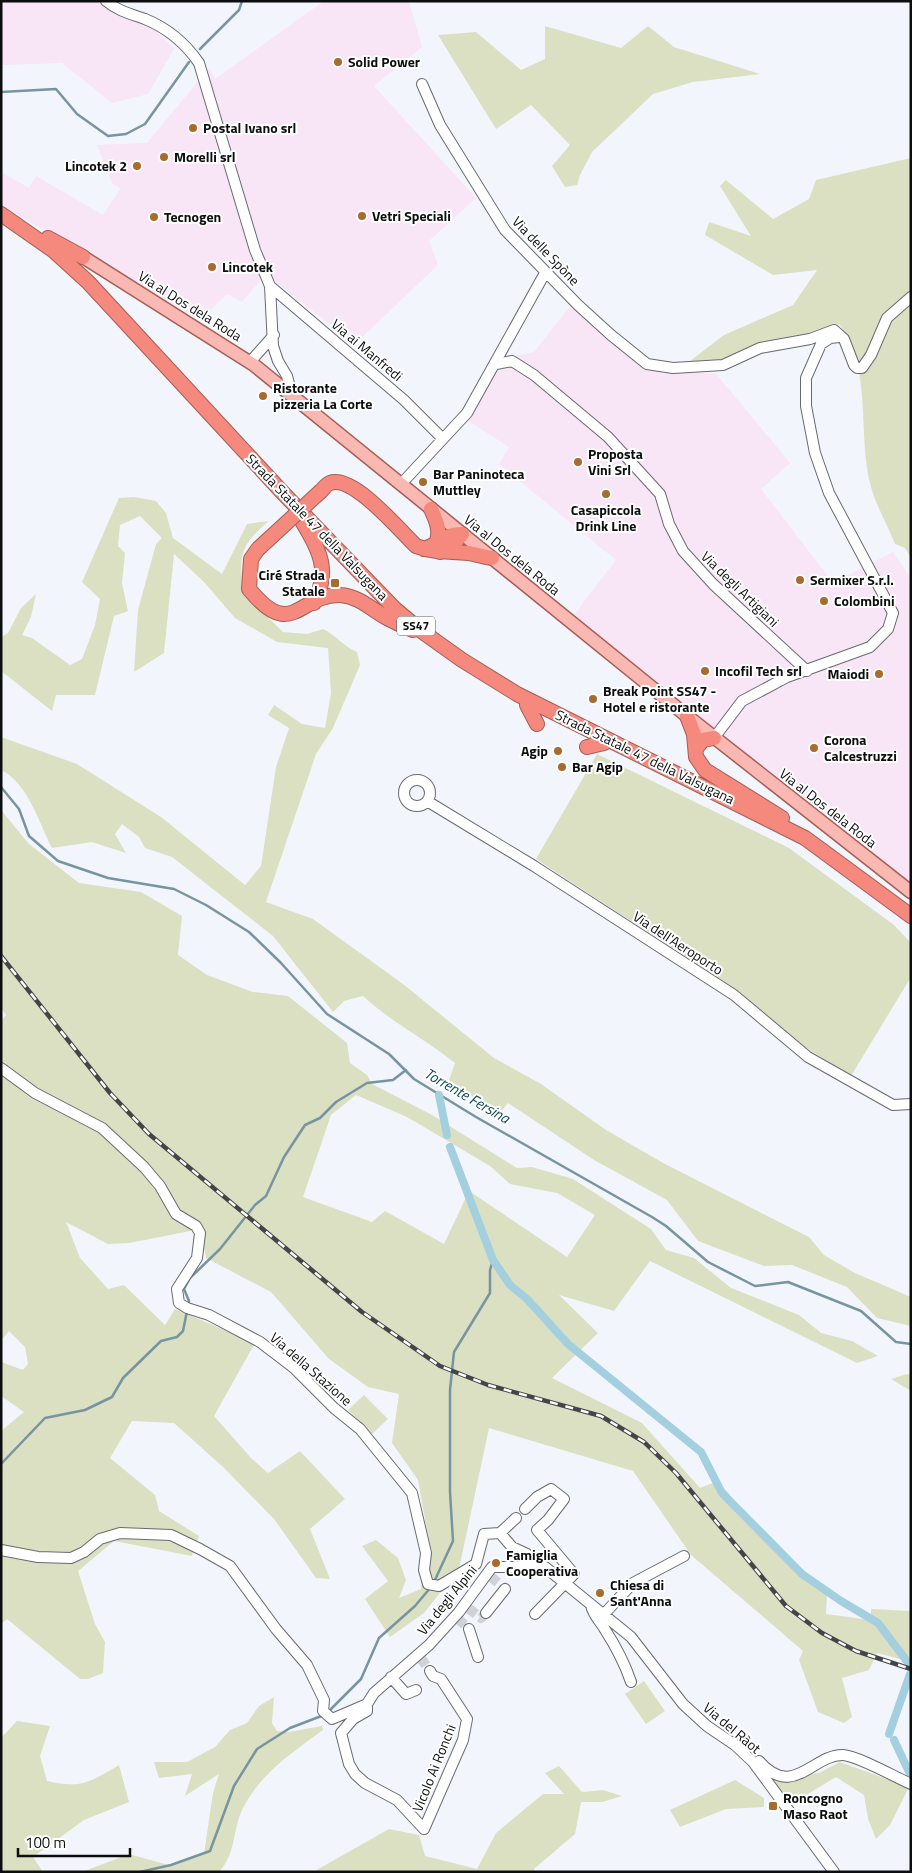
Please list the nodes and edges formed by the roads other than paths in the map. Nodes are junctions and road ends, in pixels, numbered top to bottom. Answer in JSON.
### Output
{"nodes":[{"id":1,"x":106,"y":1,"type":"edge"},
{"id":2,"x":422,"y":84,"type":"dead end"},
{"id":3,"x":4,"y":218,"type":"edge"},
{"id":4,"x":83,"y":257,"type":"joint"},
{"id":5,"x":545,"y":273,"type":"junction"},
{"id":6,"x":270,"y":286,"type":"junction"},
{"id":7,"x":911,"y":296,"type":"edge"},
{"id":8,"x":274,"y":335,"type":"junction"},
{"id":9,"x":840,"y":337,"type":"junction"},
{"id":10,"x":250,"y":362,"type":"junction"},
{"id":11,"x":496,"y":364,"type":"junction"},
{"id":12,"x":292,"y":395,"type":"junction"},
{"id":13,"x":443,"y":439,"type":"junction"},
{"id":14,"x":402,"y":483,"type":"junction"},
{"id":15,"x":431,"y":509,"type":"junction"},
{"id":16,"x":302,"y":520,"type":"junction"},
{"id":17,"x":462,"y":534,"type":"junction"},
{"id":18,"x":433,"y":549,"type":"junction"},
{"id":19,"x":492,"y":558,"type":"junction"},
{"id":20,"x":314,"y":603,"type":"junction"},
{"id":21,"x":418,"y":633,"type":"junction"},
{"id":22,"x":807,"y":671,"type":"junction"},
{"id":23,"x":527,"y":706,"type":"junction"},
{"id":24,"x":687,"y":716,"type":"junction"},
{"id":25,"x":537,"y":724,"type":"dead end"},
{"id":26,"x":714,"y":738,"type":"junction"},
{"id":27,"x":604,"y":743,"type":"junction"},
{"id":28,"x":587,"y":747,"type":"dead end"},
{"id":29,"x":697,"y":747,"type":"junction"},
{"id":30,"x":427,"y":801,"type":"dead end"},
{"id":31,"x":806,"y":838,"type":"junction"},
{"id":32,"x":911,"y":892,"type":"edge"},
{"id":33,"x":911,"y":916,"type":"edge"},
{"id":34,"x":911,"y":923,"type":"edge"},
{"id":35,"x":1,"y":1068,"type":"edge"},
{"id":36,"x":911,"y":1104,"type":"edge"},
{"id":37,"x":525,"y":1509,"type":"dead end"},
{"id":38,"x":516,"y":1518,"type":"dead end"},
{"id":39,"x":500,"y":1532,"type":"junction"},
{"id":40,"x":1,"y":1550,"type":"edge"},
{"id":41,"x":684,"y":1556,"type":"dead end"},
{"id":42,"x":476,"y":1564,"type":"junction"},
{"id":43,"x":545,"y":1567,"type":"junction"},
{"id":44,"x":488,"y":1575,"type":"junction"},
{"id":45,"x":566,"y":1583,"type":"junction"},
{"id":46,"x":505,"y":1589,"type":"dead end"},
{"id":47,"x":591,"y":1605,"type":"junction"},
{"id":48,"x":486,"y":1613,"type":"dead end"},
{"id":49,"x":535,"y":1614,"type":"dead end"},
{"id":50,"x":604,"y":1614,"type":"junction"},
{"id":51,"x":469,"y":1630,"type":"tunnel mouth"},
{"id":52,"x":478,"y":1657,"type":"dead end"},
{"id":53,"x":430,"y":1671,"type":"tunnel mouth"},
{"id":54,"x":391,"y":1677,"type":"junction"},
{"id":55,"x":631,"y":1682,"type":"dead end"},
{"id":56,"x":416,"y":1690,"type":"dead end"},
{"id":57,"x":367,"y":1704,"type":"junction"},
{"id":58,"x":758,"y":1761,"type":"dead end"},
{"id":59,"x":911,"y":1784,"type":"edge"},
{"id":60,"x":424,"y":1829,"type":"joint"},
{"id":61,"x":834,"y":1872,"type":"edge"}],
"edges":[{"from":1,"to":6,"type":"street","name":"Via ai Manfredi"},
{"from":2,"to":5,"type":"street","name":"Via delle Spòne"},
{"from":3,"to":4,"type":"highway"},
{"from":3,"to":16,"type":"highway","name":"Strada Statale 47 della Valsugana","number":"SS47"},
{"from":3,"to":31,"type":"highway","name":"Strada Statale 47 della Valsugana","number":"SS47"},
{"from":4,"to":10,"type":"main road","name":"Via al Dos dela Roda"},
{"from":5,"to":9,"type":"street","name":"Via delle Spòne"},
{"from":5,"to":11,"type":"street"},
{"from":6,"to":8,"type":"street","name":"Via ai Manfredi"},
{"from":6,"to":13,"type":"street","name":"Via ai Manfredi"},
{"from":7,"to":9,"type":"street"},
{"from":8,"to":10,"type":"street"},
{"from":8,"to":12,"type":"street","name":"Via ai Manfredi"},
{"from":9,"to":22,"type":"street"},
{"from":10,"to":12,"type":"main road","name":"Via al Dos dela Roda"},
{"from":11,"to":13,"type":"street"},
{"from":11,"to":22,"type":"street","name":"Via degli Artigiani"},
{"from":12,"to":14,"type":"main road","name":"Via al Dos dela Roda"},
{"from":13,"to":14,"type":"street"},
{"from":14,"to":15,"type":"main road","name":"Via al Dos dela Roda"},
{"from":15,"to":17,"type":"main road","name":"Via al Dos dela Roda"},
{"from":15,"to":18,"type":"highway"},
{"from":16,"to":20,"type":"highway"},
{"from":16,"to":21,"type":"highway","name":"Strada Statale 47 della Valsugana","number":"SS47"},
{"from":17,"to":18,"type":"highway"},
{"from":17,"to":19,"type":"main road","name":"Via al Dos dela Roda"},
{"from":18,"to":19,"type":"highway"},
{"from":18,"to":20,"type":"highway","bridge":true},
{"from":19,"to":24,"type":"main road","name":"Via al Dos dela Roda"},
{"from":20,"to":21,"type":"highway"},
{"from":21,"to":23,"type":"highway","name":"Strada Statale 47 della Valsugana","number":"SS47"},
{"from":22,"to":26,"type":"street"},
{"from":23,"to":25,"type":"highway"},
{"from":23,"to":27,"type":"highway","name":"Strada Statale 47 della Valsugana","number":"SS47"},
{"from":24,"to":26,"type":"main road","name":"Via al Dos dela Roda"},
{"from":24,"to":29,"type":"highway"},
{"from":26,"to":29,"type":"highway"},
{"from":26,"to":32,"type":"main road","name":"Via al Dos dela Roda"},
{"from":27,"to":28,"type":"highway"},
{"from":27,"to":34,"type":"highway","name":"Strada Statale 47 della Valsugana","number":"SS47"},
{"from":29,"to":31,"type":"highway"},
{"from":30,"to":36,"type":"street","name":"Via dell'Aeroporto"},
{"from":31,"to":33,"type":"highway","name":"Strada Statale 47 della Valsugana","number":"SS47"},
{"from":35,"to":42,"type":"street","name":"Via della Stazione"},
{"from":37,"to":45,"type":"street"},
{"from":38,"to":39,"type":"street"},
{"from":39,"to":42,"type":"street"},
{"from":39,"to":43,"type":"street"},
{"from":40,"to":57,"type":"street","name":"Via degli Alpini"},
{"from":41,"to":50,"type":"street"},
{"from":42,"to":44,"type":"street"},
{"from":43,"to":44,"type":"street","name":"Via degli Alpini"},
{"from":43,"to":45,"type":"street"},
{"from":44,"to":54,"type":"street","name":"Via degli Alpini"},
{"from":45,"to":47,"type":"street"},
{"from":45,"to":49,"type":"street"},
{"from":46,"to":48,"type":"street"},
{"from":47,"to":50,"type":"street","name":"Via del Ràot"},
{"from":47,"to":55,"type":"street"},
{"from":50,"to":61,"type":"street","name":"Via del Ràot"},
{"from":51,"to":52,"type":"street"},
{"from":53,"to":60,"type":"street","name":"Vicolo Ai Ronchi"},
{"from":54,"to":56,"type":"street"},
{"from":54,"to":57,"type":"street","name":"Via degli Alpini"},
{"from":57,"to":60,"type":"street","name":"Via degli Alpini"},
{"from":58,"to":59,"type":"street"}]}
